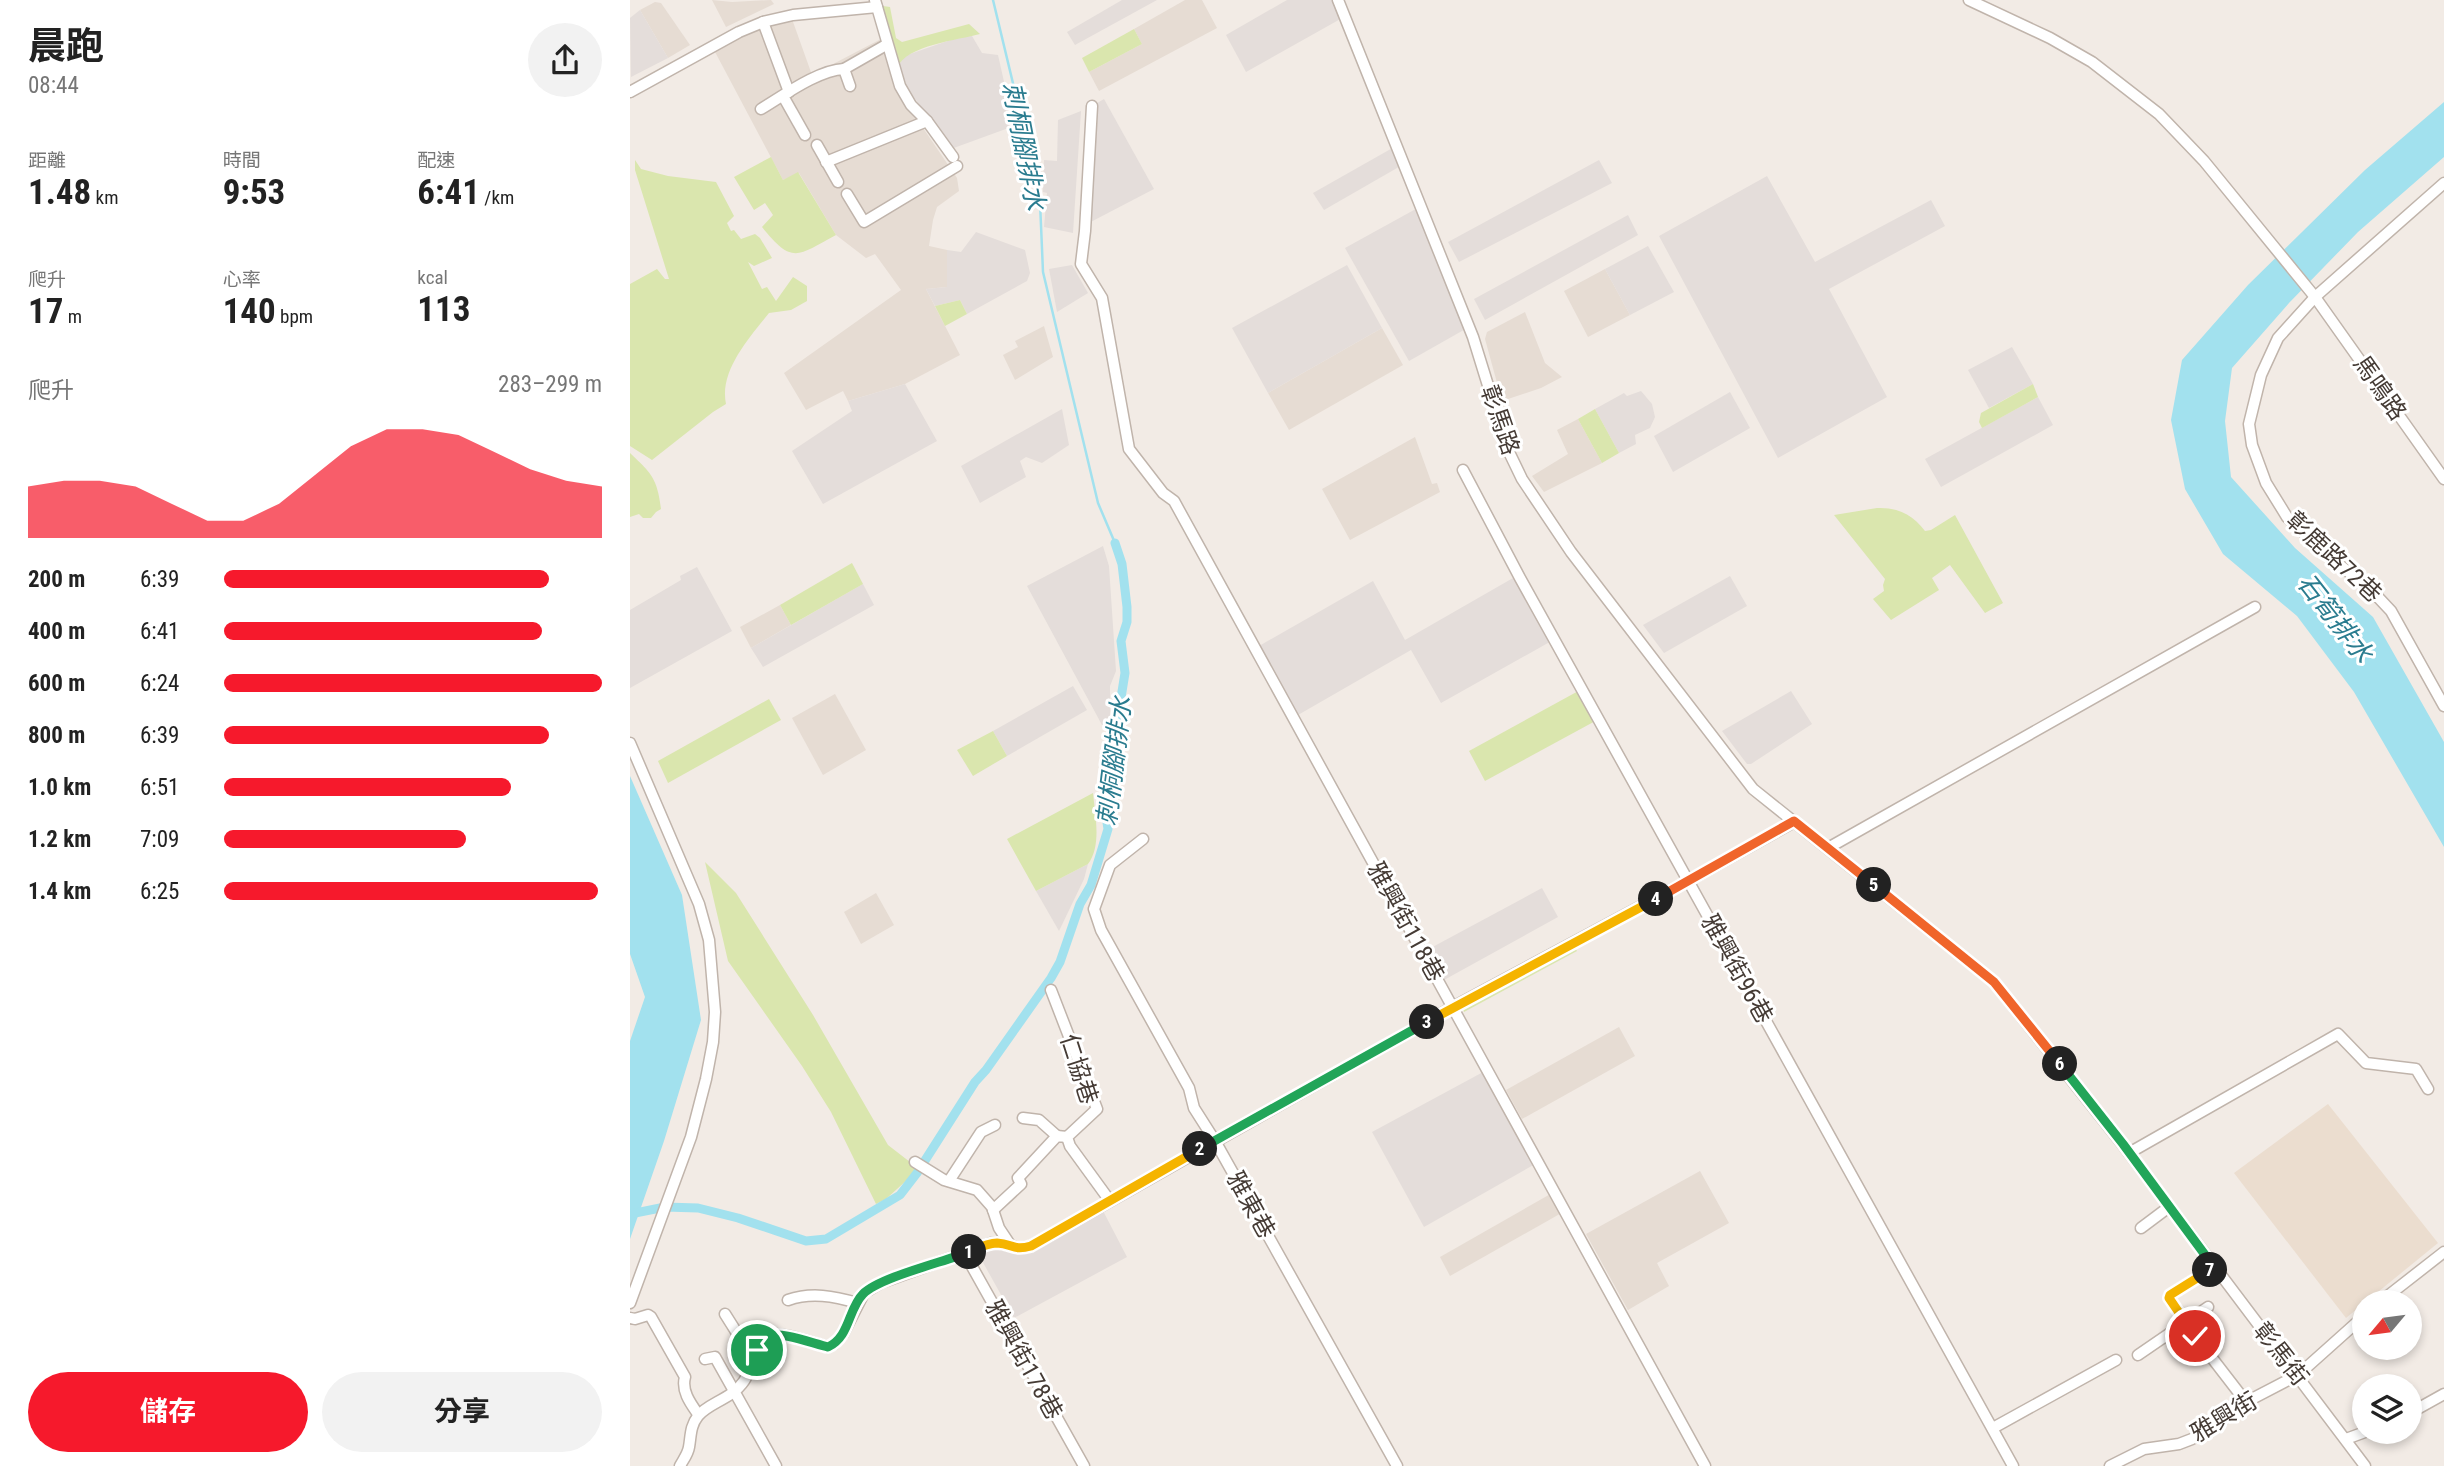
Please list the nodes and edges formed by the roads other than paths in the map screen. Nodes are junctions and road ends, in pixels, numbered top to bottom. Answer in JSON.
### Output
{"nodes":[{"id":1,"x":1338,"y":0,"type":"edge"},
{"id":2,"x":1969,"y":0,"type":"edge"},
{"id":3,"x":876,"y":3,"type":"edge"},
{"id":4,"x":763,"y":22,"type":"junction"},
{"id":5,"x":887,"y":45,"type":"junction"},
{"id":6,"x":844,"y":69,"type":"junction"},
{"id":7,"x":850,"y":86,"type":"dead end"},
{"id":8,"x":630,"y":92,"type":"edge"},
{"id":9,"x":786,"y":94,"type":"junction"},
{"id":10,"x":1092,"y":106,"type":"dead end"},
{"id":11,"x":761,"y":109,"type":"dead end"},
{"id":12,"x":927,"y":121,"type":"junction"},
{"id":13,"x":805,"y":135,"type":"dead end"},
{"id":14,"x":817,"y":145,"type":"dead end"},
{"id":15,"x":826,"y":162,"type":"junction"},
{"id":16,"x":838,"y":182,"type":"dead end"},
{"id":17,"x":2444,"y":183,"type":"edge"},
{"id":18,"x":848,"y":194,"type":"dead end"},
{"id":19,"x":2315,"y":297,"type":"junction"},
{"id":20,"x":1463,"y":470,"type":"dead end"},
{"id":21,"x":2444,"y":479,"type":"edge"},
{"id":22,"x":2255,"y":607,"type":"dead end"},
{"id":23,"x":2444,"y":706,"type":"edge"},
{"id":24,"x":630,"y":743,"type":"edge"},
{"id":25,"x":1753,"y":789,"type":"joint"},
{"id":26,"x":1794,"y":821,"type":"junction"},
{"id":27,"x":1143,"y":839,"type":"dead end"},
{"id":28,"x":1828,"y":848,"type":"junction"},
{"id":29,"x":1688,"y":881,"type":"junction"},
{"id":30,"x":1051,"y":990,"type":"dead end"},
{"id":31,"x":1453,"y":1007,"type":"junction"},
{"id":32,"x":2428,"y":1089,"type":"dead end"},
{"id":33,"x":1023,"y":1118,"type":"dead end"},
{"id":34,"x":995,"y":1125,"type":"dead end"},
{"id":35,"x":1062,"y":1136,"type":"junction"},
{"id":36,"x":1215,"y":1141,"type":"junction"},
{"id":37,"x":2129,"y":1153,"type":"junction"},
{"id":38,"x":915,"y":1162,"type":"dead end"},
{"id":39,"x":949,"y":1181,"type":"junction"},
{"id":40,"x":1110,"y":1201,"type":"junction"},
{"id":41,"x":2169,"y":1207,"type":"junction"},
{"id":42,"x":993,"y":1210,"type":"junction"},
{"id":43,"x":2141,"y":1228,"type":"dead end"},
{"id":44,"x":1011,"y":1247,"type":"junction"},
{"id":45,"x":2444,"y":1252,"type":"edge"},
{"id":46,"x":965,"y":1254,"type":"junction"},
{"id":47,"x":2214,"y":1267,"type":"junction"},
{"id":48,"x":2395,"y":1290,"type":"edge"},
{"id":49,"x":788,"y":1300,"type":"dead end"},
{"id":50,"x":630,"y":1303,"type":"edge"},
{"id":51,"x":857,"y":1303,"type":"junction"},
{"id":52,"x":2208,"y":1307,"type":"dead end"},
{"id":53,"x":725,"y":1314,"type":"dead end"},
{"id":54,"x":630,"y":1318,"type":"edge"},
{"id":55,"x":2185,"y":1322,"type":"junction"},
{"id":56,"x":2352,"y":1327,"type":"edge"},
{"id":57,"x":757,"y":1350,"type":"junction"},
{"id":58,"x":2138,"y":1355,"type":"dead end"},
{"id":59,"x":705,"y":1359,"type":"dead end"},
{"id":60,"x":2116,"y":1360,"type":"dead end"},
{"id":61,"x":2298,"y":1376,"type":"junction"},
{"id":62,"x":733,"y":1392,"type":"junction"},
{"id":63,"x":2444,"y":1394,"type":"edge"},
{"id":64,"x":2246,"y":1402,"type":"junction"},
{"id":65,"x":2422,"y":1406,"type":"edge"},
{"id":66,"x":698,"y":1415,"type":"junction"},
{"id":67,"x":1993,"y":1428,"type":"junction"},
{"id":68,"x":2352,"y":1437,"type":"edge"},
{"id":69,"x":2346,"y":1439,"type":"junction"},
{"id":70,"x":680,"y":1466,"type":"edge"},
{"id":71,"x":776,"y":1466,"type":"edge"},
{"id":72,"x":1084,"y":1466,"type":"edge"},
{"id":73,"x":1397,"y":1466,"type":"edge"},
{"id":74,"x":1705,"y":1466,"type":"edge"},
{"id":75,"x":2014,"y":1466,"type":"edge"},
{"id":76,"x":2110,"y":1466,"type":"edge"},
{"id":77,"x":2365,"y":1466,"type":"edge"}],
"edges":[{"from":1,"to":25,"type":"street","name":"彰馬路"},
{"from":2,"to":19,"type":"street","name":"馬鳴路"},
{"from":3,"to":4,"type":"street"},
{"from":3,"to":5,"type":"street"},
{"from":4,"to":8,"type":"street"},
{"from":4,"to":9,"type":"street"},
{"from":5,"to":6,"type":"street"},
{"from":5,"to":12,"type":"street"},
{"from":6,"to":7,"type":"street"},
{"from":6,"to":9,"type":"street"},
{"from":9,"to":11,"type":"street"},
{"from":9,"to":13,"type":"street"},
{"from":10,"to":31,"type":"street","name":"雅興街118巷"},
{"from":12,"to":15,"type":"street"},
{"from":12,"to":18,"type":"street"},
{"from":14,"to":15,"type":"street"},
{"from":15,"to":16,"type":"street"},
{"from":17,"to":19,"type":"street","name":"彰鹿路72巷"},
{"from":19,"to":21,"type":"street","name":"馬鳴路"},
{"from":19,"to":23,"type":"street","name":"彰鹿路72巷"},
{"from":20,"to":29,"type":"street","name":"雅興街96巷"},
{"from":22,"to":28,"type":"street"},
{"from":24,"to":50,"type":"street"},
{"from":25,"to":26,"type":"street","name":"彰馬街"},
{"from":26,"to":28,"type":"street","name":"彰馬街"},
{"from":26,"to":29,"type":"street"},
{"from":27,"to":36,"type":"street","name":"雅東巷"},
{"from":28,"to":37,"type":"street","name":"彰馬街"},
{"from":29,"to":31,"type":"street"},
{"from":29,"to":67,"type":"street","name":"雅興街96巷"},
{"from":30,"to":35,"type":"street","name":"仁協巷"},
{"from":31,"to":36,"type":"street"},
{"from":31,"to":74,"type":"street","name":"雅興街118巷"},
{"from":32,"to":37,"type":"street"},
{"from":33,"to":35,"type":"street","name":"仁協巷"},
{"from":34,"to":39,"type":"street"},
{"from":35,"to":40,"type":"street","name":"仁協巷"},
{"from":35,"to":42,"type":"street","name":"仁協巷"},
{"from":36,"to":40,"type":"street"},
{"from":36,"to":73,"type":"street","name":"雅東巷"},
{"from":37,"to":41,"type":"street","name":"彰馬街"},
{"from":38,"to":39,"type":"street"},
{"from":39,"to":42,"type":"street"},
{"from":40,"to":44,"type":"street"},
{"from":41,"to":43,"type":"street"},
{"from":41,"to":47,"type":"street","name":"彰馬街"},
{"from":42,"to":44,"type":"street"},
{"from":44,"to":46,"type":"street"},
{"from":45,"to":48,"type":"street"},
{"from":46,"to":51,"type":"street"},
{"from":46,"to":72,"type":"street","name":"雅興街178巷"},
{"from":47,"to":55,"type":"street"},
{"from":47,"to":61,"type":"street","name":"彰馬街"},
{"from":49,"to":51,"type":"street"},
{"from":51,"to":57,"type":"street"},
{"from":52,"to":55,"type":"street"},
{"from":53,"to":57,"type":"street"},
{"from":54,"to":66,"type":"street"},
{"from":55,"to":58,"type":"street"},
{"from":55,"to":64,"type":"street"},
{"from":56,"to":61,"type":"street","name":"雅興街"},
{"from":57,"to":62,"type":"street"},
{"from":59,"to":62,"type":"street"},
{"from":60,"to":67,"type":"street"},
{"from":61,"to":64,"type":"street","name":"雅興街"},
{"from":61,"to":69,"type":"street","name":"彰馬街"},
{"from":62,"to":66,"type":"street"},
{"from":62,"to":71,"type":"street"},
{"from":63,"to":65,"type":"street"},
{"from":64,"to":76,"type":"street","name":"雅興街"},
{"from":66,"to":70,"type":"street"},
{"from":67,"to":75,"type":"street","name":"雅興街96巷"},
{"from":68,"to":69,"type":"street"},
{"from":69,"to":77,"type":"street","name":"彰馬街"}]}
